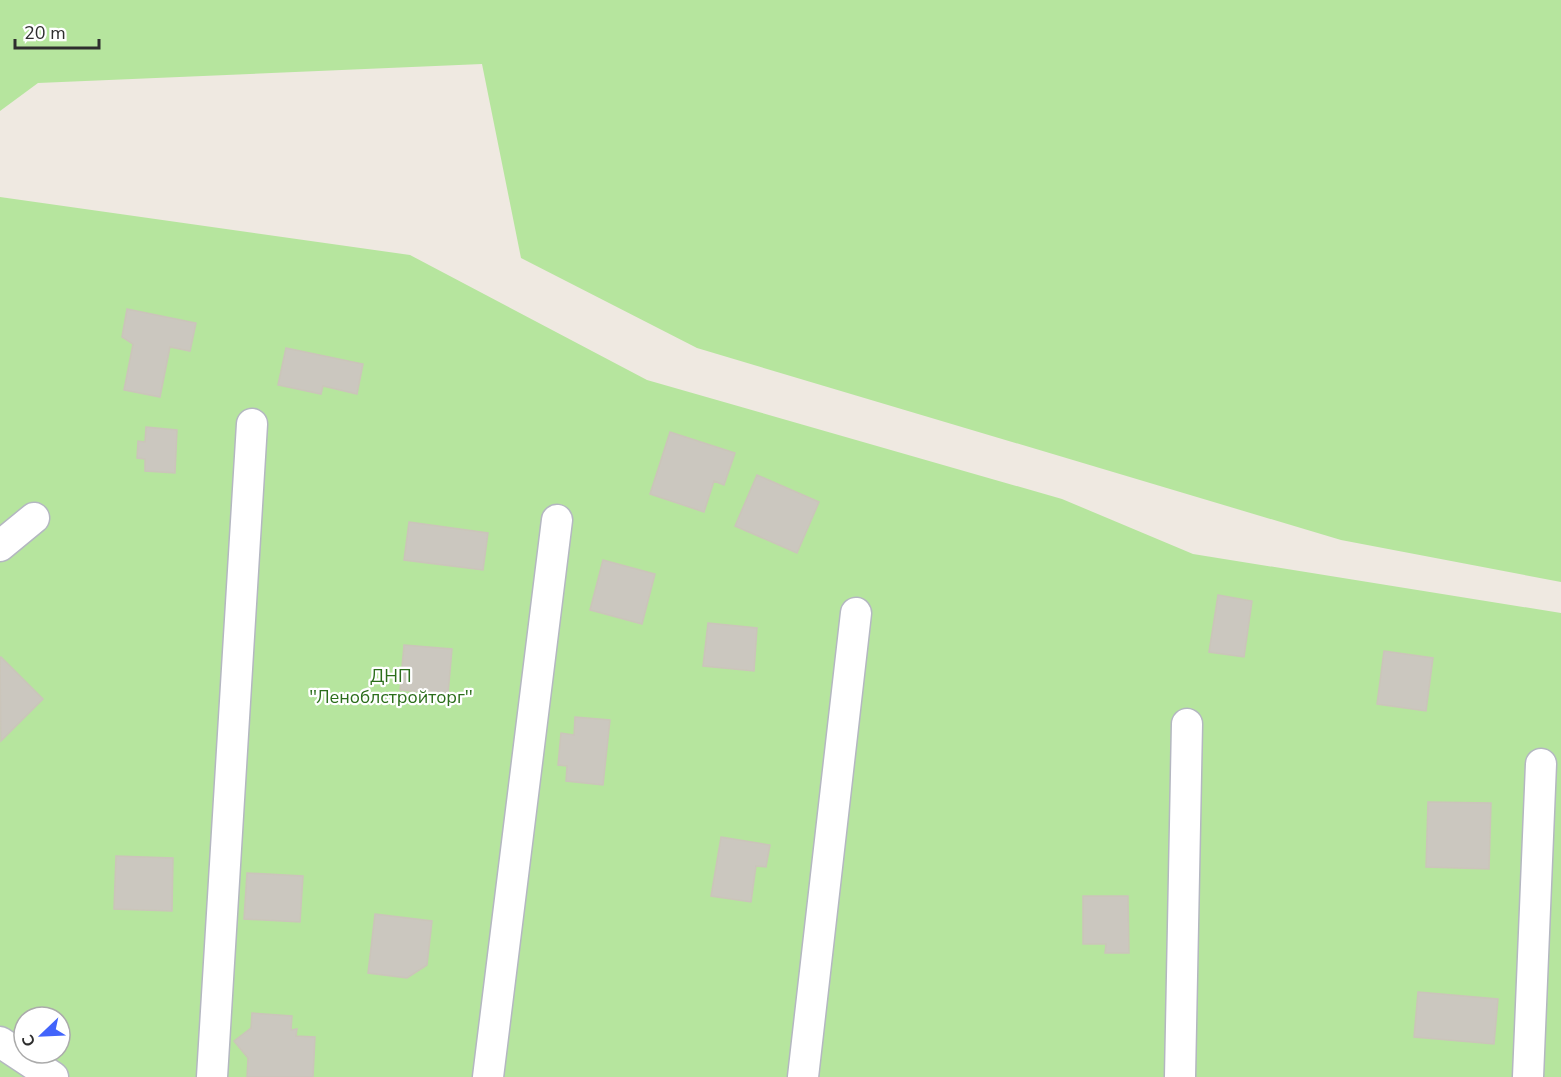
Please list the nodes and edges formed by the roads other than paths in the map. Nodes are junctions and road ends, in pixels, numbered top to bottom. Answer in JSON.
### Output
{"nodes":[{"id":1,"x":252,"y":424,"type":"dead end"},
{"id":2,"x":34,"y":518,"type":"dead end"},
{"id":3,"x":557,"y":520,"type":"dead end"},
{"id":4,"x":0,"y":546,"type":"edge"},
{"id":5,"x":856,"y":613,"type":"dead end"},
{"id":6,"x":1187,"y":724,"type":"dead end"},
{"id":7,"x":1541,"y":764,"type":"dead end"},
{"id":8,"x":0,"y":1042,"type":"edge"},
{"id":9,"x":53,"y":1077,"type":"edge"},
{"id":10,"x":212,"y":1077,"type":"edge"},
{"id":11,"x":488,"y":1077,"type":"edge"},
{"id":12,"x":803,"y":1077,"type":"edge"},
{"id":13,"x":1180,"y":1077,"type":"edge"},
{"id":14,"x":1528,"y":1077,"type":"edge"}],
"edges":[{"from":1,"to":10,"type":"street"},
{"from":2,"to":4,"type":"street"},
{"from":3,"to":11,"type":"street"},
{"from":5,"to":12,"type":"street"},
{"from":6,"to":13,"type":"street"},
{"from":7,"to":14,"type":"street"},
{"from":8,"to":9,"type":"street"}]}
